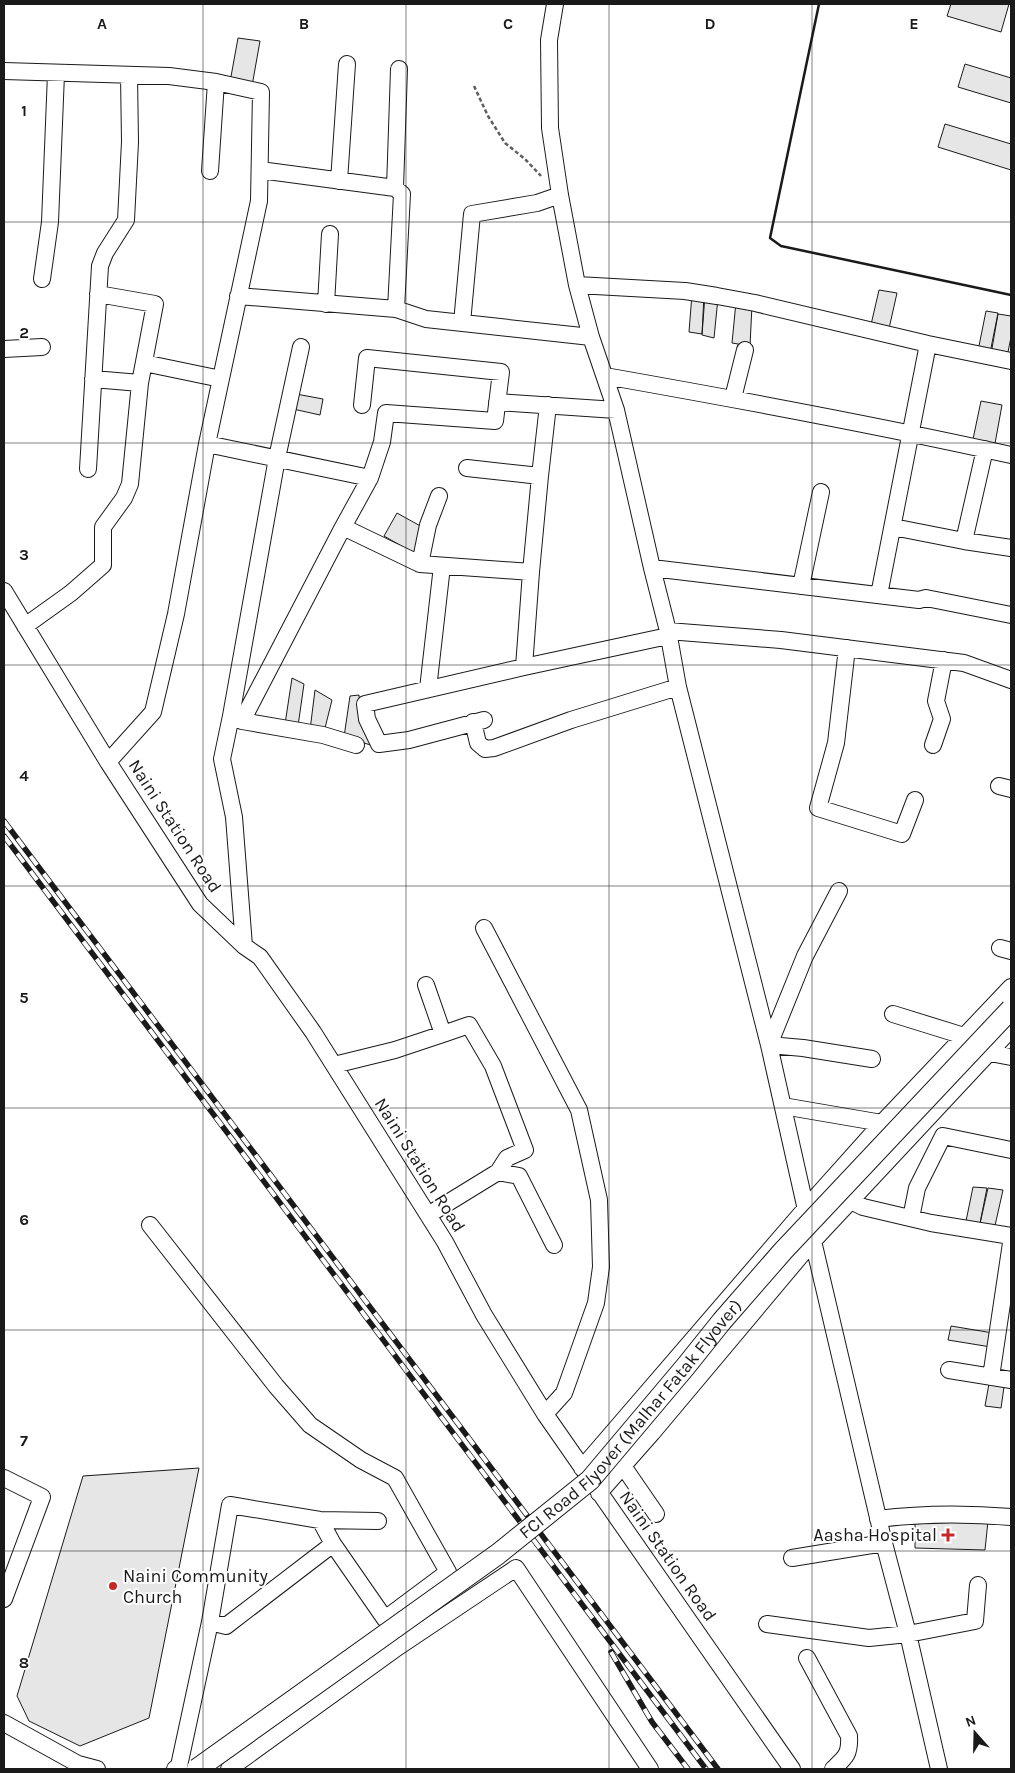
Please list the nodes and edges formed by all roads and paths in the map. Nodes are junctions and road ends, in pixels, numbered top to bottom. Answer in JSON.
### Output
{"nodes":[{"id":1,"x":555,"y":4,"type":"edge"},
{"id":2,"x":348,"y":64,"type":"dead end"},
{"id":3,"x":399,"y":69,"type":"dead end"},
{"id":4,"x":4,"y":71,"type":"edge"},
{"id":5,"x":56,"y":74,"type":"junction"},
{"id":6,"x":129,"y":75,"type":"junction"},
{"id":7,"x":216,"y":82,"type":"junction"},
{"id":8,"x":474,"y":86,"type":"dead end"},
{"id":9,"x":210,"y":170,"type":"dead end"},
{"id":10,"x":260,"y":170,"type":"junction"},
{"id":11,"x":339,"y":181,"type":"junction"},
{"id":12,"x":395,"y":188,"type":"junction"},
{"id":13,"x":560,"y":195,"type":"junction"},
{"id":14,"x":330,"y":234,"type":"dead end"},
{"id":15,"x":42,"y":279,"type":"dead end"},
{"id":16,"x":577,"y":285,"type":"junction"},
{"id":17,"x":98,"y":294,"type":"junction"},
{"id":18,"x":238,"y":296,"type":"junction"},
{"id":19,"x":326,"y":304,"type":"junction"},
{"id":20,"x":396,"y":310,"type":"junction"},
{"id":21,"x":462,"y":323,"type":"junction"},
{"id":22,"x":591,"y":337,"type":"junction"},
{"id":23,"x":928,"y":344,"type":"junction"},
{"id":24,"x":42,"y":347,"type":"dead end"},
{"id":25,"x":301,"y":347,"type":"dead end"},
{"id":26,"x":4,"y":350,"type":"edge"},
{"id":27,"x":745,"y":350,"type":"dead end"},
{"id":28,"x":1011,"y":361,"type":"edge"},
{"id":29,"x":144,"y":363,"type":"junction"},
{"id":30,"x":605,"y":376,"type":"junction"},
{"id":31,"x":93,"y":379,"type":"junction"},
{"id":32,"x":221,"y":379,"type":"junction"},
{"id":33,"x":140,"y":383,"type":"junction"},
{"id":34,"x":733,"y":398,"type":"junction"},
{"id":35,"x":497,"y":402,"type":"junction"},
{"id":36,"x":362,"y":405,"type":"dead end"},
{"id":37,"x":548,"y":405,"type":"junction"},
{"id":38,"x":616,"y":410,"type":"junction"},
{"id":39,"x":911,"y":433,"type":"junction"},
{"id":40,"x":207,"y":444,"type":"junction"},
{"id":41,"x":985,"y":449,"type":"junction"},
{"id":42,"x":1011,"y":455,"type":"edge"},
{"id":43,"x":277,"y":458,"type":"junction"},
{"id":44,"x":467,"y":468,"type":"dead end"},
{"id":45,"x":88,"y":469,"type":"dead end"},
{"id":46,"x":540,"y":476,"type":"junction"},
{"id":47,"x":370,"y":478,"type":"junction"},
{"id":48,"x":821,"y":492,"type":"dead end"},
{"id":49,"x":439,"y":496,"type":"dead end"},
{"id":50,"x":344,"y":527,"type":"junction"},
{"id":51,"x":893,"y":527,"type":"junction"},
{"id":52,"x":964,"y":541,"type":"junction"},
{"id":53,"x":1011,"y":548,"type":"edge"},
{"id":54,"x":420,"y":564,"type":"junction"},
{"id":55,"x":442,"y":566,"type":"junction"},
{"id":56,"x":652,"y":568,"type":"junction"},
{"id":57,"x":531,"y":572,"type":"junction"},
{"id":58,"x":801,"y":586,"type":"junction"},
{"id":59,"x":4,"y":591,"type":"edge"},
{"id":60,"x":879,"y":595,"type":"junction"},
{"id":61,"x":1011,"y":616,"type":"edge"},
{"id":62,"x":25,"y":626,"type":"junction"},
{"id":63,"x":668,"y":634,"type":"junction"},
{"id":64,"x":847,"y":648,"type":"junction"},
{"id":65,"x":944,"y":660,"type":"junction"},
{"id":66,"x":524,"y":667,"type":"junction"},
{"id":67,"x":1011,"y":680,"type":"edge"},
{"id":68,"x":678,"y":688,"type":"junction"},
{"id":69,"x":428,"y":689,"type":"junction"},
{"id":70,"x":236,"y":718,"type":"junction"},
{"id":71,"x":356,"y":744,"type":"dead end"},
{"id":72,"x":933,"y":745,"type":"dead end"},
{"id":73,"x":108,"y":762,"type":"junction"},
{"id":74,"x":915,"y":800,"type":"dead end"},
{"id":75,"x":839,"y":891,"type":"dead end"},
{"id":76,"x":484,"y":928,"type":"dead end"},
{"id":77,"x":244,"y":946,"type":"junction"},
{"id":78,"x":426,"y":985,"type":"dead end"},
{"id":79,"x":1011,"y":987,"type":"edge"},
{"id":80,"x":1011,"y":1009,"type":"edge"},
{"id":81,"x":893,"y":1014,"type":"dead end"},
{"id":82,"x":1011,"y":1029,"type":"edge"},
{"id":83,"x":443,"y":1034,"type":"junction"},
{"id":84,"x":964,"y":1036,"type":"junction"},
{"id":85,"x":769,"y":1045,"type":"junction"},
{"id":86,"x":990,"y":1053,"type":"junction"},
{"id":87,"x":1011,"y":1058,"type":"edge"},
{"id":88,"x":872,"y":1059,"type":"dead end"},
{"id":89,"x":334,"y":1065,"type":"junction"},
{"id":90,"x":783,"y":1106,"type":"junction"},
{"id":91,"x":882,"y":1123,"type":"junction"},
{"id":92,"x":1011,"y":1150,"type":"edge"},
{"id":93,"x":498,"y":1172,"type":"junction"},
{"id":94,"x":851,"y":1201,"type":"junction"},
{"id":95,"x":806,"y":1208,"type":"junction"},
{"id":96,"x":428,"y":1215,"type":"junction"},
{"id":97,"x":911,"y":1218,"type":"junction"},
{"id":98,"x":150,"y":1225,"type":"dead end"},
{"id":99,"x":1011,"y":1236,"type":"edge"},
{"id":100,"x":813,"y":1241,"type":"junction"},
{"id":101,"x":1011,"y":1243,"type":"edge"},
{"id":102,"x":554,"y":1245,"type":"dead end"},
{"id":103,"x":950,"y":1370,"type":"dead end"},
{"id":104,"x":991,"y":1377,"type":"junction"},
{"id":105,"x":1011,"y":1380,"type":"edge"},
{"id":106,"x":545,"y":1414,"type":"junction"},
{"id":107,"x":623,"y":1466,"type":"junction"},
{"id":108,"x":582,"y":1468,"type":"junction"},
{"id":109,"x":4,"y":1478,"type":"edge"},
{"id":110,"x":599,"y":1493,"type":"junction"},
{"id":111,"x":656,"y":1514,"type":"dead end"},
{"id":112,"x":1011,"y":1517,"type":"edge"},
{"id":113,"x":878,"y":1519,"type":"junction"},
{"id":114,"x":320,"y":1520,"type":"junction"},
{"id":115,"x":378,"y":1521,"type":"dead end"},
{"id":116,"x":884,"y":1543,"type":"junction"},
{"id":117,"x":333,"y":1544,"type":"junction"},
{"id":118,"x":792,"y":1558,"type":"dead end"},
{"id":119,"x":978,"y":1585,"type":"dead end"},
{"id":120,"x":4,"y":1598,"type":"edge"},
{"id":121,"x":210,"y":1622,"type":"junction"},
{"id":122,"x":767,"y":1624,"type":"dead end"},
{"id":123,"x":908,"y":1634,"type":"junction"},
{"id":124,"x":807,"y":1658,"type":"dead end"},
{"id":125,"x":4,"y":1723,"type":"edge"},
{"id":126,"x":97,"y":1769,"type":"edge"},
{"id":127,"x":175,"y":1769,"type":"edge"},
{"id":128,"x":197,"y":1769,"type":"edge"},
{"id":129,"x":229,"y":1769,"type":"edge"},
{"id":130,"x":650,"y":1769,"type":"edge"},
{"id":131,"x":792,"y":1769,"type":"edge"},
{"id":132,"x":833,"y":1769,"type":"edge"},
{"id":133,"x":939,"y":1769,"type":"edge"}],
"edges":[{"from":1,"to":13,"type":"street"},
{"from":2,"to":11,"type":"street"},
{"from":3,"to":12,"type":"street"},
{"from":4,"to":5,"type":"street"},
{"from":5,"to":6,"type":"street"},
{"from":5,"to":15,"type":"street"},
{"from":6,"to":7,"type":"street"},
{"from":6,"to":17,"type":"street"},
{"from":7,"to":9,"type":"street"},
{"from":7,"to":10,"type":"street"},
{"from":8,"to":13,"type":"path"},
{"from":10,"to":11,"type":"street"},
{"from":10,"to":18,"type":"street"},
{"from":11,"to":12,"type":"street"},
{"from":12,"to":20,"type":"street"},
{"from":13,"to":16,"type":"street"},
{"from":13,"to":21,"type":"street"},
{"from":14,"to":19,"type":"street"},
{"from":16,"to":22,"type":"street"},
{"from":16,"to":23,"type":"street"},
{"from":17,"to":29,"type":"street"},
{"from":17,"to":31,"type":"street"},
{"from":18,"to":19,"type":"street"},
{"from":18,"to":32,"type":"street"},
{"from":19,"to":20,"type":"street"},
{"from":20,"to":21,"type":"street"},
{"from":21,"to":22,"type":"street"},
{"from":22,"to":30,"type":"street"},
{"from":23,"to":28,"type":"street"},
{"from":23,"to":39,"type":"street"},
{"from":24,"to":26,"type":"street"},
{"from":25,"to":43,"type":"street"},
{"from":27,"to":34,"type":"street"},
{"from":29,"to":32,"type":"street"},
{"from":29,"to":33,"type":"street"},
{"from":30,"to":34,"type":"street"},
{"from":30,"to":38,"type":"street"},
{"from":31,"to":33,"type":"street"},
{"from":31,"to":45,"type":"street"},
{"from":32,"to":40,"type":"street"},
{"from":33,"to":62,"type":"street"},
{"from":34,"to":39,"type":"street"},
{"from":35,"to":36,"type":"street"},
{"from":35,"to":37,"type":"street"},
{"from":35,"to":47,"type":"street"},
{"from":37,"to":38,"type":"street"},
{"from":37,"to":46,"type":"street"},
{"from":38,"to":56,"type":"street"},
{"from":39,"to":41,"type":"street"},
{"from":39,"to":51,"type":"street"},
{"from":40,"to":43,"type":"street"},
{"from":40,"to":73,"type":"street"},
{"from":41,"to":42,"type":"street"},
{"from":41,"to":52,"type":"street"},
{"from":43,"to":47,"type":"street"},
{"from":43,"to":70,"type":"street"},
{"from":44,"to":46,"type":"street"},
{"from":46,"to":57,"type":"street"},
{"from":47,"to":50,"type":"street"},
{"from":48,"to":58,"type":"street"},
{"from":49,"to":54,"type":"street"},
{"from":50,"to":54,"type":"street"},
{"from":50,"to":70,"type":"street"},
{"from":51,"to":52,"type":"street"},
{"from":51,"to":60,"type":"street"},
{"from":52,"to":53,"type":"street"},
{"from":54,"to":55,"type":"street"},
{"from":55,"to":57,"type":"street"},
{"from":55,"to":69,"type":"street"},
{"from":56,"to":58,"type":"street"},
{"from":56,"to":63,"type":"street"},
{"from":57,"to":66,"type":"street"},
{"from":58,"to":60,"type":"street"},
{"from":59,"to":62,"type":"street","name":"Naini Station Road"},
{"from":60,"to":61,"type":"street"},
{"from":62,"to":73,"type":"street","name":"Naini Station Road"},
{"from":63,"to":64,"type":"street"},
{"from":63,"to":66,"type":"street"},
{"from":63,"to":68,"type":"street"},
{"from":64,"to":65,"type":"street"},
{"from":64,"to":74,"type":"street"},
{"from":65,"to":67,"type":"street"},
{"from":65,"to":72,"type":"street"},
{"from":66,"to":69,"type":"street"},
{"from":68,"to":69,"type":"street"},
{"from":68,"to":85,"type":"street"},
{"from":70,"to":71,"type":"street"},
{"from":70,"to":77,"type":"street"},
{"from":73,"to":77,"type":"street","name":"Naini Station Road"},
{"from":75,"to":85,"type":"street"},
{"from":76,"to":106,"type":"street"},
{"from":77,"to":89,"type":"street","name":"Naini Station Road"},
{"from":78,"to":83,"type":"street"},
{"from":79,"to":84,"type":"street"},
{"from":80,"to":128,"type":"main road","name":"FCI Road Flyover (Malhar Fatak Flyover)","bridge":true},
{"from":81,"to":84,"type":"street"},
{"from":82,"to":86,"type":"street"},
{"from":83,"to":89,"type":"street"},
{"from":83,"to":93,"type":"street"},
{"from":84,"to":91,"type":"street"},
{"from":85,"to":88,"type":"street"},
{"from":85,"to":90,"type":"street"},
{"from":86,"to":87,"type":"street"},
{"from":86,"to":94,"type":"street"},
{"from":89,"to":96,"type":"street","name":"Naini Station Road"},
{"from":90,"to":91,"type":"street"},
{"from":90,"to":95,"type":"street"},
{"from":91,"to":95,"type":"street"},
{"from":92,"to":97,"type":"street"},
{"from":93,"to":96,"type":"street"},
{"from":93,"to":102,"type":"street"},
{"from":94,"to":97,"type":"street"},
{"from":94,"to":100,"type":"street"},
{"from":95,"to":100,"type":"street"},
{"from":95,"to":108,"type":"street"},
{"from":96,"to":106,"type":"street","name":"Naini Station Road"},
{"from":97,"to":99,"type":"street"},
{"from":98,"to":117,"type":"street"},
{"from":100,"to":107,"type":"street"},
{"from":100,"to":113,"type":"street"},
{"from":101,"to":104,"type":"street"},
{"from":103,"to":104,"type":"street"},
{"from":104,"to":105,"type":"street"},
{"from":106,"to":108,"type":"street","name":"Naini Station Road"},
{"from":107,"to":110,"type":"street"},
{"from":107,"to":111,"type":"street"},
{"from":108,"to":110,"type":"street","name":"Naini Station Road"},
{"from":109,"to":120,"type":"street"},
{"from":110,"to":131,"type":"street","name":"Naini Station Road"},
{"from":112,"to":113,"type":"street"},
{"from":113,"to":116,"type":"street"},
{"from":114,"to":115,"type":"street"},
{"from":114,"to":117,"type":"street"},
{"from":114,"to":121,"type":"street"},
{"from":116,"to":118,"type":"street"},
{"from":116,"to":123,"type":"street"},
{"from":117,"to":121,"type":"street"},
{"from":119,"to":123,"type":"street"},
{"from":121,"to":127,"type":"street"},
{"from":122,"to":123,"type":"street"},
{"from":123,"to":133,"type":"street"},
{"from":124,"to":132,"type":"street"},
{"from":125,"to":126,"type":"street"},
{"from":129,"to":130,"type":"street"}]}
